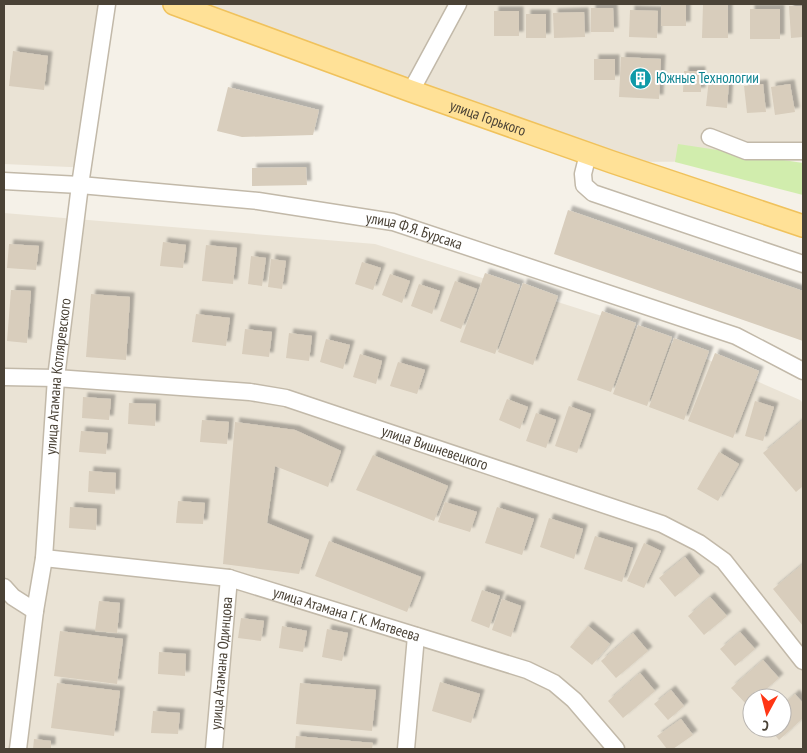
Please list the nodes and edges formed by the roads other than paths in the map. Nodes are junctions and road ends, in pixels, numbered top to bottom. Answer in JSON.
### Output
{"nodes":[{"id":1,"x":107,"y":4,"type":"edge"},
{"id":2,"x":174,"y":4,"type":"edge"},
{"id":3,"x":458,"y":4,"type":"edge"},
{"id":4,"x":411,"y":91,"type":"junction"},
{"id":5,"x":710,"y":137,"type":"dead end"},
{"id":6,"x":803,"y":152,"type":"edge"},
{"id":7,"x":588,"y":154,"type":"junction"},
{"id":8,"x":4,"y":181,"type":"edge"},
{"id":9,"x":80,"y":185,"type":"junction"},
{"id":10,"x":803,"y":226,"type":"edge"},
{"id":11,"x":803,"y":264,"type":"edge"},
{"id":12,"x":803,"y":371,"type":"edge"},
{"id":13,"x":4,"y":376,"type":"edge"},
{"id":14,"x":56,"y":378,"type":"junction"},
{"id":15,"x":44,"y":558,"type":"junction"},
{"id":16,"x":229,"y":578,"type":"junction"},
{"id":17,"x":4,"y":587,"type":"edge"},
{"id":18,"x":35,"y":612,"type":"junction"},
{"id":19,"x":416,"y":636,"type":"junction"},
{"id":20,"x":803,"y":661,"type":"edge"},
{"id":21,"x":18,"y":749,"type":"edge"},
{"id":22,"x":214,"y":749,"type":"edge"},
{"id":23,"x":406,"y":749,"type":"edge"},
{"id":24,"x":616,"y":749,"type":"edge"}],
"edges":[{"from":1,"to":9,"type":"street","name":"улица Атамана Котляревского"},
{"from":2,"to":4,"type":"main road","name":"улица Горького"},
{"from":3,"to":4,"type":"street"},
{"from":4,"to":7,"type":"main road","name":"улица Горького"},
{"from":5,"to":6,"type":"street"},
{"from":7,"to":10,"type":"main road","name":"улица Горького"},
{"from":7,"to":11,"type":"street"},
{"from":8,"to":9,"type":"street","name":"улица Ф.Я. Бурсака"},
{"from":9,"to":12,"type":"street","name":"улица Ф.Я. Бурсака"},
{"from":9,"to":14,"type":"street","name":"улица Атамана Котляревского"},
{"from":13,"to":14,"type":"street","name":"улица Вишневецкого"},
{"from":14,"to":15,"type":"street","name":"улица Атамана Котляревского"},
{"from":14,"to":20,"type":"street","name":"улица Вишневецкого"},
{"from":15,"to":16,"type":"street","name":"улица Атамана Г. К. Матвеева"},
{"from":15,"to":18,"type":"street","name":"улица Атамана Котляревского"},
{"from":16,"to":19,"type":"street","name":"улица Атамана Г. К. Матвеева"},
{"from":16,"to":22,"type":"street","name":"улица Атамана Одинцова"},
{"from":17,"to":18,"type":"street"},
{"from":18,"to":21,"type":"street","name":"улица Атамана Котляревского"},
{"from":19,"to":23,"type":"street"},
{"from":19,"to":24,"type":"street","name":"улица Атамана Г. К. Матвеева"}]}
